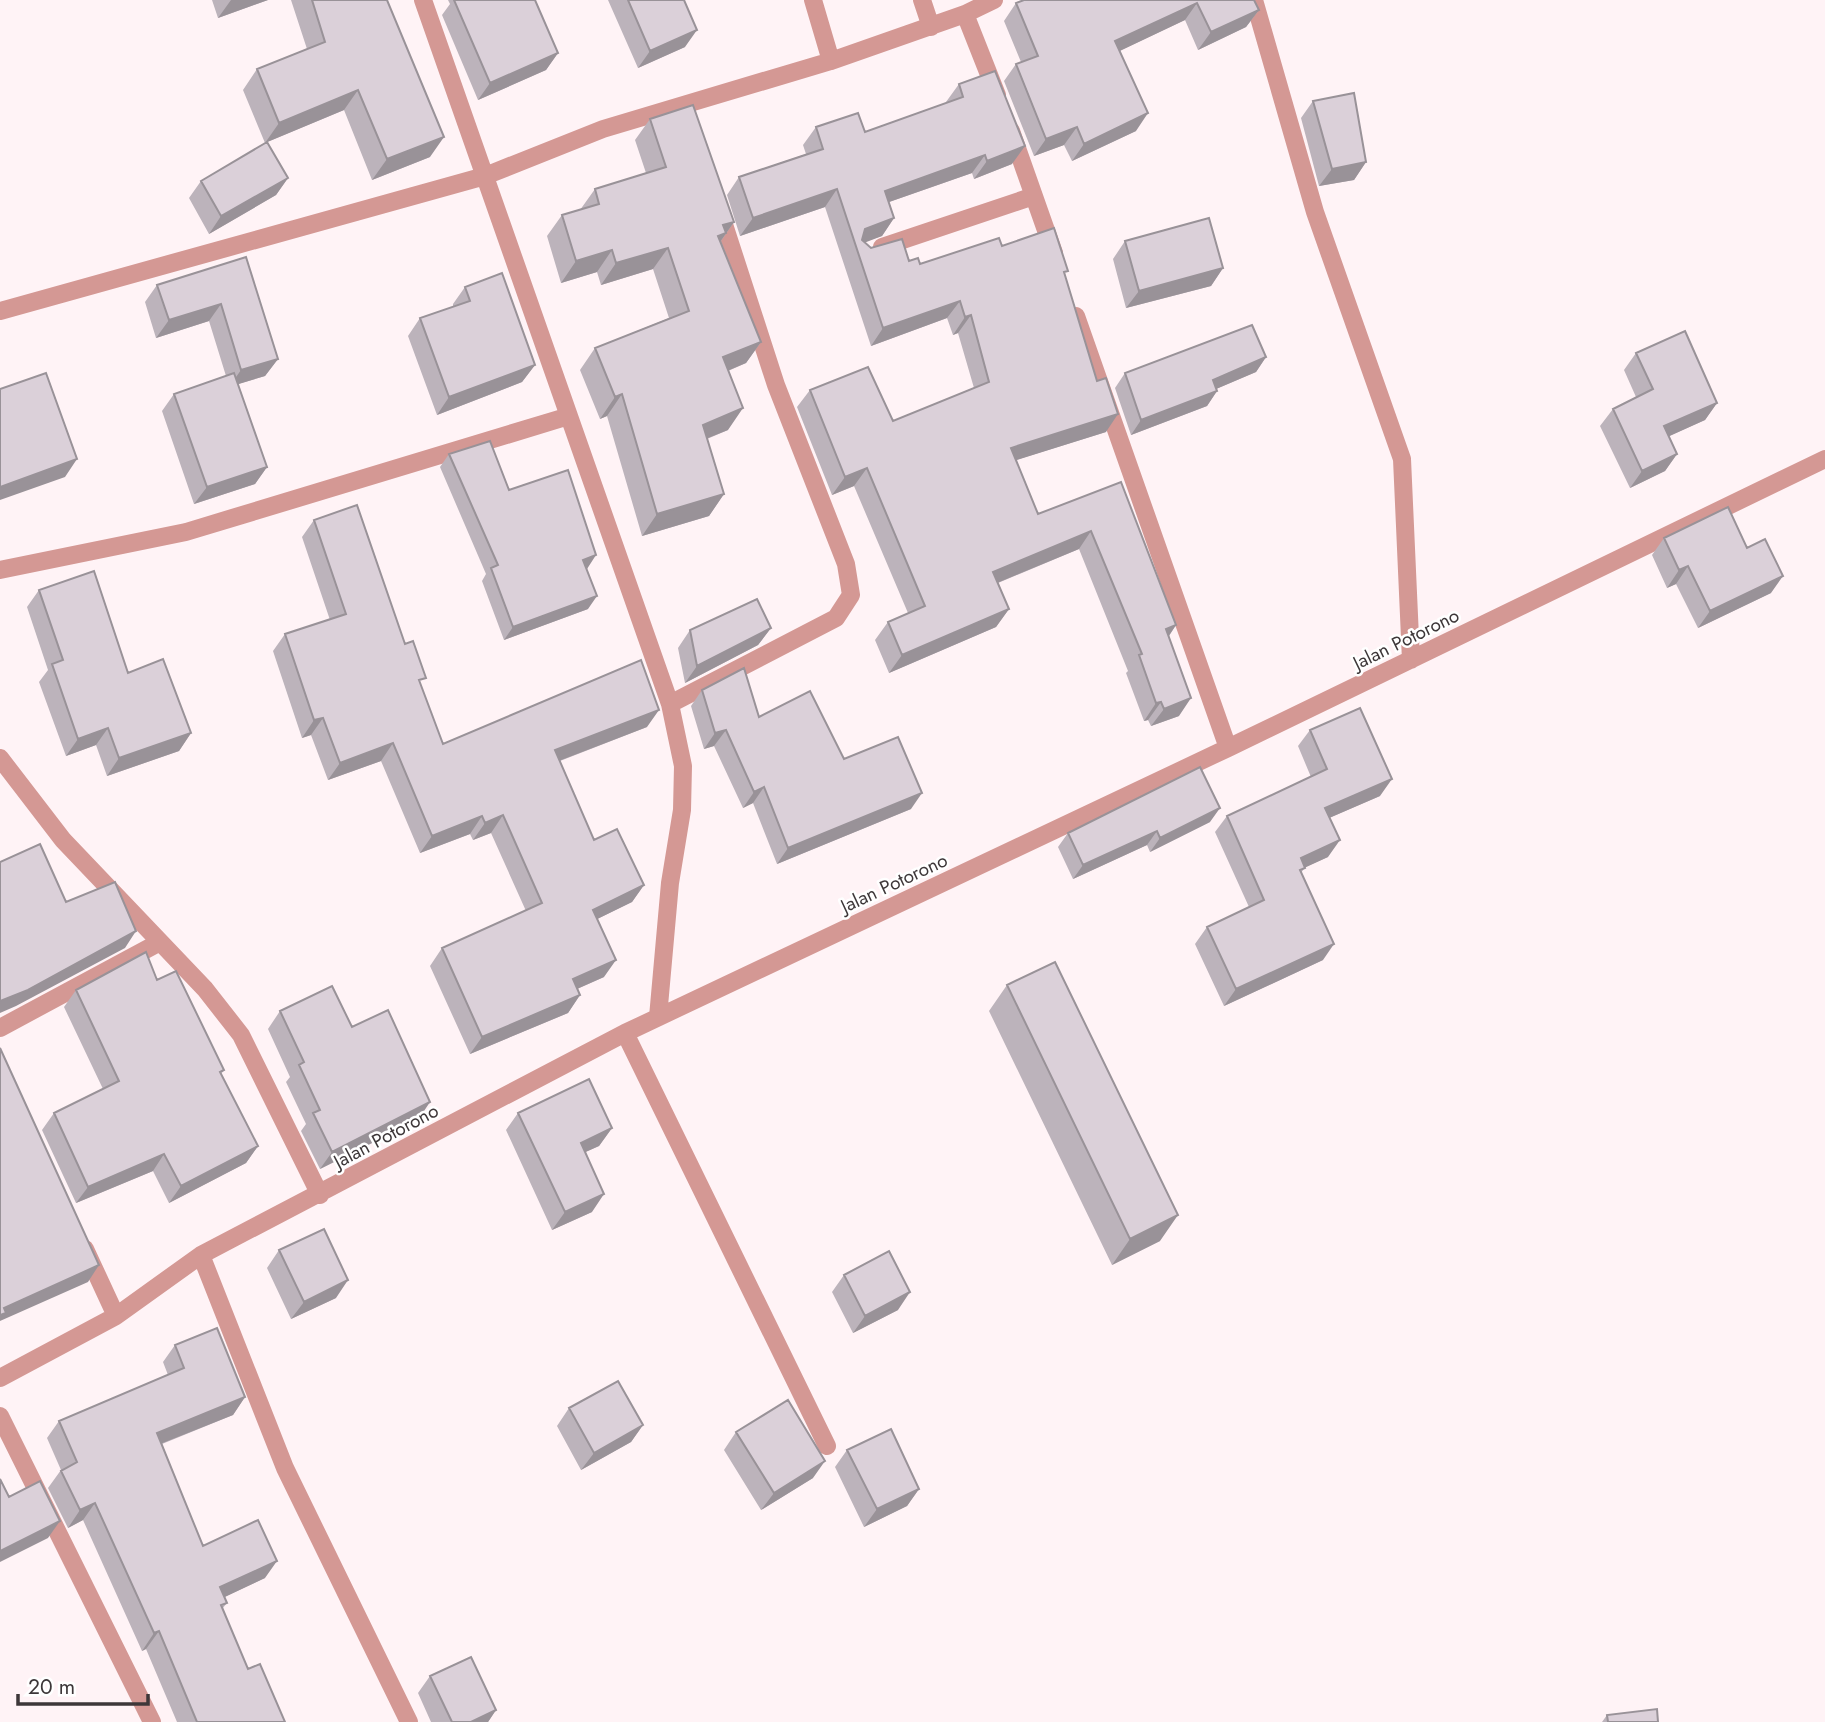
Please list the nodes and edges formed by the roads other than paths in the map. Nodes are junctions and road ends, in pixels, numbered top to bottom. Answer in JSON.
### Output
{"nodes":[{"id":1,"x":423,"y":0,"type":"edge"},
{"id":2,"x":813,"y":0,"type":"edge"},
{"id":3,"x":922,"y":0,"type":"edge"},
{"id":4,"x":994,"y":0,"type":"edge"},
{"id":5,"x":1254,"y":0,"type":"edge"},
{"id":6,"x":965,"y":14,"type":"junction"},
{"id":7,"x":931,"y":27,"type":"junction"},
{"id":8,"x":831,"y":61,"type":"junction"},
{"id":9,"x":485,"y":176,"type":"junction"},
{"id":10,"x":714,"y":194,"type":"edge"},
{"id":11,"x":1034,"y":196,"type":"junction"},
{"id":12,"x":860,"y":255,"type":"edge"},
{"id":13,"x":1062,"y":275,"type":"edge"},
{"id":14,"x":1071,"y":301,"type":"edge"},
{"id":15,"x":0,"y":311,"type":"edge"},
{"id":16,"x":569,"y":416,"type":"junction"},
{"id":17,"x":1825,"y":459,"type":"edge"},
{"id":18,"x":0,"y":570,"type":"edge"},
{"id":19,"x":1411,"y":660,"type":"junction"},
{"id":20,"x":670,"y":704,"type":"junction"},
{"id":21,"x":1228,"y":748,"type":"junction"},
{"id":22,"x":0,"y":758,"type":"edge"},
{"id":23,"x":160,"y":942,"type":"junction"},
{"id":24,"x":658,"y":1017,"type":"junction"},
{"id":25,"x":0,"y":1028,"type":"edge"},
{"id":26,"x":625,"y":1033,"type":"junction"},
{"id":27,"x":320,"y":1195,"type":"junction"},
{"id":28,"x":76,"y":1228,"type":"edge"},
{"id":29,"x":201,"y":1255,"type":"junction"},
{"id":30,"x":116,"y":1316,"type":"junction"},
{"id":31,"x":0,"y":1378,"type":"edge"},
{"id":32,"x":0,"y":1416,"type":"edge"},
{"id":33,"x":827,"y":1447,"type":"dead end"},
{"id":34,"x":152,"y":1722,"type":"edge"},
{"id":35,"x":409,"y":1722,"type":"edge"}],
"edges":[{"from":1,"to":9,"type":"street"},
{"from":2,"to":8,"type":"street"},
{"from":3,"to":7,"type":"street"},
{"from":4,"to":6,"type":"street"},
{"from":5,"to":19,"type":"street"},
{"from":6,"to":7,"type":"street"},
{"from":6,"to":11,"type":"street"},
{"from":7,"to":8,"type":"street"},
{"from":8,"to":9,"type":"street"},
{"from":9,"to":15,"type":"street"},
{"from":9,"to":16,"type":"street"},
{"from":10,"to":20,"type":"street"},
{"from":11,"to":12,"type":"street"},
{"from":11,"to":13,"type":"street"},
{"from":14,"to":21,"type":"street"},
{"from":16,"to":18,"type":"street"},
{"from":16,"to":20,"type":"street"},
{"from":17,"to":19,"type":"street","name":"Jalan Potorono"},
{"from":19,"to":21,"type":"street","name":"Jalan Potorono"},
{"from":20,"to":24,"type":"street"},
{"from":21,"to":24,"type":"street","name":"Jalan Potorono"},
{"from":22,"to":23,"type":"street"},
{"from":23,"to":25,"type":"street"},
{"from":23,"to":27,"type":"street"},
{"from":24,"to":26,"type":"street","name":"Jalan Potorono"},
{"from":26,"to":27,"type":"street","name":"Jalan Potorono"},
{"from":26,"to":33,"type":"street"},
{"from":27,"to":29,"type":"street","name":"Jalan Potorono"},
{"from":28,"to":30,"type":"street"},
{"from":29,"to":30,"type":"street","name":"Jalan Potorono"},
{"from":29,"to":35,"type":"street"},
{"from":30,"to":31,"type":"street","name":"Jalan Potorono"},
{"from":32,"to":34,"type":"street"}]}
